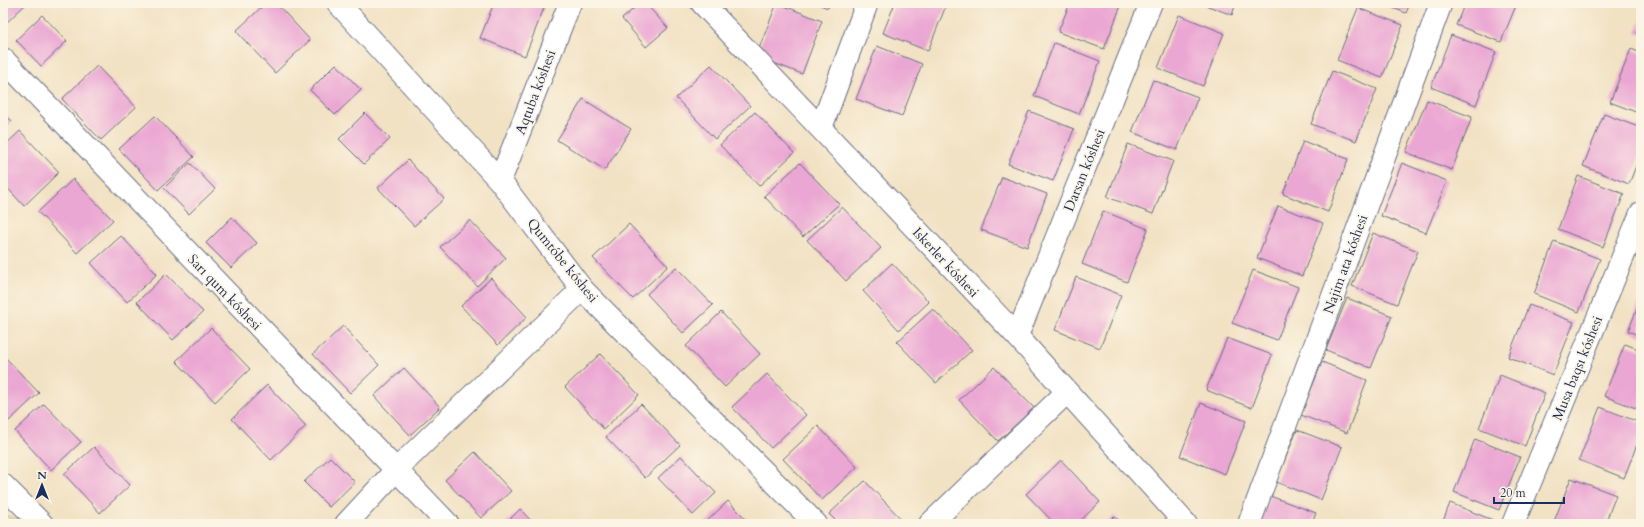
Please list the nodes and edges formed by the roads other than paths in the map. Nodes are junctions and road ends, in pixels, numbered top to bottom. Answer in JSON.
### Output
{"nodes":[{"id":1,"x":338,"y":3,"type":"edge"},
{"id":2,"x":570,"y":3,"type":"edge"},
{"id":3,"x":702,"y":3,"type":"edge"},
{"id":4,"x":866,"y":3,"type":"edge"},
{"id":5,"x":1150,"y":3,"type":"edge"},
{"id":6,"x":1441,"y":3,"type":"edge"},
{"id":7,"x":3,"y":59,"type":"edge"},
{"id":8,"x":821,"y":128,"type":"junction"},
{"id":9,"x":500,"y":181,"type":"junction"},
{"id":10,"x":1641,"y":212,"type":"edge"},
{"id":11,"x":582,"y":289,"type":"junction"},
{"id":12,"x":1017,"y":336,"type":"junction"},
{"id":13,"x":1067,"y":392,"type":"junction"},
{"id":14,"x":396,"y":470,"type":"junction"},
{"id":15,"x":3,"y":485,"type":"edge"},
{"id":16,"x":42,"y":524,"type":"edge"},
{"id":17,"x":346,"y":524,"type":"edge"},
{"id":18,"x":448,"y":524,"type":"edge"},
{"id":19,"x":816,"y":524,"type":"edge"},
{"id":20,"x":930,"y":524,"type":"edge"},
{"id":21,"x":1186,"y":524,"type":"edge"},
{"id":22,"x":1249,"y":524,"type":"edge"},
{"id":23,"x":1513,"y":524,"type":"edge"}],
"edges":[{"from":1,"to":9,"type":"street","name":"Qumtóbe kóshesi"},
{"from":2,"to":9,"type":"street","name":"Aqtuba kóshesi"},
{"from":3,"to":8,"type":"street","name":"Iskerler kóshesi"},
{"from":4,"to":8,"type":"street"},
{"from":5,"to":12,"type":"street","name":"Darsan kóshesi"},
{"from":6,"to":22,"type":"street","name":"Najim ata kóshesi"},
{"from":7,"to":14,"type":"street","name":"Sarı qum kóshesi"},
{"from":8,"to":12,"type":"street","name":"Iskerler kóshesi"},
{"from":9,"to":11,"type":"street","name":"Qumtóbe kóshesi"},
{"from":10,"to":23,"type":"street","name":"Musa baqsı kóshesi"},
{"from":11,"to":14,"type":"street"},
{"from":11,"to":19,"type":"street","name":"Qumtóbe kóshesi"},
{"from":12,"to":13,"type":"street","name":"Iskerler kóshesi"},
{"from":13,"to":20,"type":"street"},
{"from":13,"to":21,"type":"street","name":"Iskerler kóshesi"},
{"from":14,"to":17,"type":"street"},
{"from":14,"to":18,"type":"street","name":"Sarı qum kóshesi"},
{"from":15,"to":16,"type":"street"}]}
